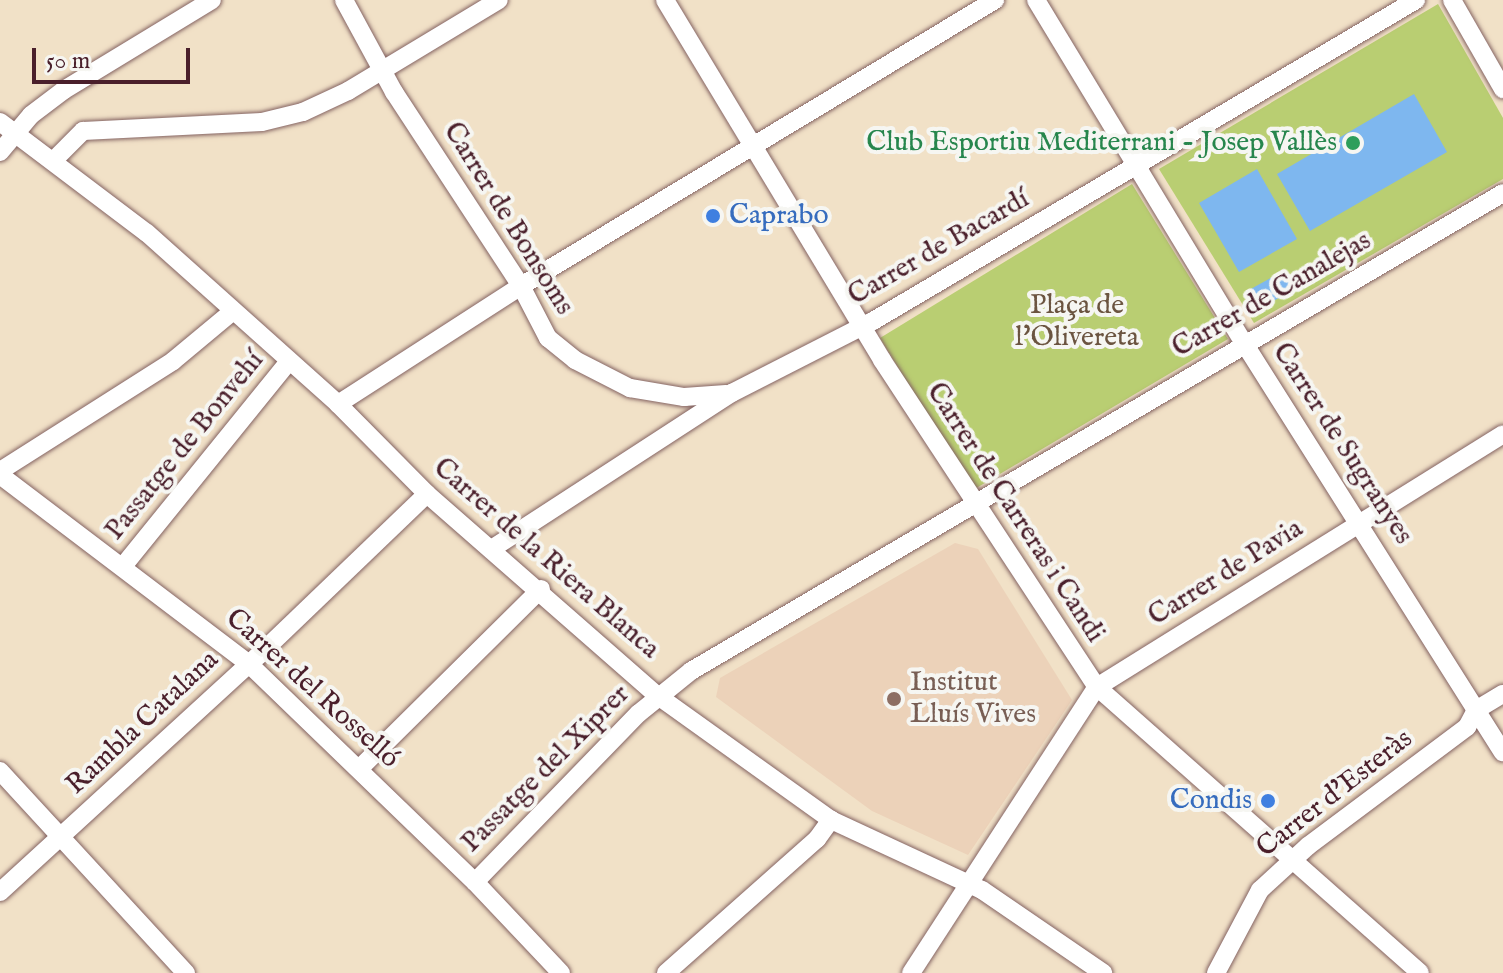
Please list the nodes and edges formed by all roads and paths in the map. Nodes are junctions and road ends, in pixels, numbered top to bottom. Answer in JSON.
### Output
{"nodes":[{"id":1,"x":212,"y":0,"type":"edge"},
{"id":2,"x":344,"y":0,"type":"edge"},
{"id":3,"x":499,"y":0,"type":"edge"},
{"id":4,"x":665,"y":0,"type":"edge"},
{"id":5,"x":995,"y":0,"type":"edge"},
{"id":6,"x":1036,"y":0,"type":"edge"},
{"id":7,"x":1416,"y":0,"type":"edge"},
{"id":8,"x":1452,"y":0,"type":"edge"},
{"id":9,"x":382,"y":71,"type":"junction"},
{"id":10,"x":1503,"y":89,"type":"edge"},
{"id":11,"x":0,"y":122,"type":"edge"},
{"id":12,"x":17,"y":132,"type":"junction"},
{"id":13,"x":755,"y":145,"type":"junction"},
{"id":14,"x":0,"y":152,"type":"edge"},
{"id":15,"x":55,"y":159,"type":"junction"},
{"id":16,"x":1137,"y":165,"type":"junction"},
{"id":17,"x":1503,"y":193,"type":"edge"},
{"id":18,"x":521,"y":286,"type":"junction"},
{"id":19,"x":233,"y":311,"type":"junction"},
{"id":20,"x":864,"y":325,"type":"junction"},
{"id":21,"x":1244,"y":343,"type":"junction"},
{"id":22,"x":289,"y":361,"type":"junction"},
{"id":23,"x":732,"y":393,"type":"junction"},
{"id":24,"x":338,"y":404,"type":"junction"},
{"id":25,"x":1503,"y":434,"type":"edge"},
{"id":26,"x":0,"y":473,"type":"edge"},
{"id":27,"x":427,"y":494,"type":"junction"},
{"id":28,"x":973,"y":503,"type":"junction"},
{"id":29,"x":1360,"y":521,"type":"junction"},
{"id":30,"x":493,"y":548,"type":"junction"},
{"id":31,"x":124,"y":565,"type":"junction"},
{"id":32,"x":541,"y":589,"type":"junction"},
{"id":33,"x":248,"y":663,"type":"junction"},
{"id":34,"x":1097,"y":687,"type":"junction"},
{"id":35,"x":1503,"y":694,"type":"edge"},
{"id":36,"x":658,"y":696,"type":"junction"},
{"id":37,"x":1476,"y":710,"type":"junction"},
{"id":38,"x":1503,"y":752,"type":"edge"},
{"id":39,"x":359,"y":769,"type":"junction"},
{"id":40,"x":0,"y":771,"type":"edge"},
{"id":41,"x":831,"y":820,"type":"junction"},
{"id":42,"x":59,"y":837,"type":"junction"},
{"id":43,"x":1292,"y":860,"type":"junction"},
{"id":44,"x":475,"y":882,"type":"junction"},
{"id":45,"x":970,"y":884,"type":"junction"},
{"id":46,"x":0,"y":892,"type":"edge"},
{"id":47,"x":186,"y":973,"type":"edge"},
{"id":48,"x":561,"y":973,"type":"edge"},
{"id":49,"x":666,"y":973,"type":"edge"},
{"id":50,"x":911,"y":973,"type":"edge"},
{"id":51,"x":1103,"y":973,"type":"edge"},
{"id":52,"x":1216,"y":973,"type":"edge"},
{"id":53,"x":1420,"y":973,"type":"edge"}],
"edges":[{"from":1,"to":12,"type":"street"},
{"from":2,"to":9,"type":"street","name":"Carrer de Bonsoms"},
{"from":3,"to":9,"type":"street"},
{"from":4,"to":13,"type":"street","name":"Carrer de Carreras i Candi"},
{"from":5,"to":13,"type":"street"},
{"from":6,"to":16,"type":"street","name":"Carrer de Sugranyes"},
{"from":7,"to":16,"type":"street","name":"Carrer de Bacardí"},
{"from":8,"to":10,"type":"street"},
{"from":9,"to":15,"type":"street"},
{"from":9,"to":18,"type":"street","name":"Carrer de Bonsoms"},
{"from":11,"to":12,"type":"street","name":"Carrer de la Riera Blanca"},
{"from":12,"to":14,"type":"street"},
{"from":12,"to":15,"type":"street","name":"Carrer de la Riera Blanca"},
{"from":13,"to":18,"type":"street"},
{"from":13,"to":20,"type":"street","name":"Carrer de Carreras i Candi"},
{"from":15,"to":19,"type":"street","name":"Carrer de la Riera Blanca"},
{"from":16,"to":20,"type":"street","name":"Carrer de Bacardí"},
{"from":16,"to":21,"type":"street","name":"Carrer de Sugranyes"},
{"from":17,"to":21,"type":"street","name":"Carrer de Canalejas"},
{"from":18,"to":23,"type":"street","name":"Carrer de Bonsoms"},
{"from":18,"to":24,"type":"street"},
{"from":19,"to":22,"type":"street","name":"Carrer de la Riera Blanca"},
{"from":19,"to":26,"type":"street"},
{"from":20,"to":23,"type":"street","name":"Carrer de Bacardí"},
{"from":20,"to":28,"type":"street","name":"Carrer de Carreras i Candi"},
{"from":21,"to":28,"type":"street","name":"Carrer de Canalejas"},
{"from":21,"to":29,"type":"street","name":"Carrer de Sugranyes"},
{"from":22,"to":24,"type":"street","name":"Carrer de la Riera Blanca"},
{"from":22,"to":31,"type":"street","name":"Passatge de Bonvehí"},
{"from":23,"to":30,"type":"street","name":"Carrer de Bacardí"},
{"from":24,"to":27,"type":"street","name":"Carrer de la Riera Blanca"},
{"from":25,"to":29,"type":"street","name":"Carrer de Pavia"},
{"from":26,"to":31,"type":"street","name":"Carrer del Rosselló"},
{"from":27,"to":30,"type":"street","name":"Carrer de la Riera Blanca"},
{"from":27,"to":33,"type":"street","name":"Rambla Catalana"},
{"from":28,"to":34,"type":"street","name":"Carrer de Carreras i Candi"},
{"from":28,"to":36,"type":"street","name":"Carrer de Canalejas"},
{"from":29,"to":34,"type":"street","name":"Carrer de Pavia"},
{"from":29,"to":37,"type":"street","name":"Carrer de Sugranyes"},
{"from":30,"to":32,"type":"street","name":"Carrer de la Riera Blanca"},
{"from":31,"to":33,"type":"street","name":"Carrer del Rosselló"},
{"from":32,"to":36,"type":"street","name":"Carrer de la Riera Blanca"},
{"from":32,"to":39,"type":"street"},
{"from":33,"to":39,"type":"street","name":"Carrer del Rosselló"},
{"from":33,"to":42,"type":"street","name":"Rambla Catalana"},
{"from":34,"to":43,"type":"street","name":"Carrer de Carreras i Candi"},
{"from":34,"to":45,"type":"street","name":"Carrer de Pavia"},
{"from":35,"to":37,"type":"street","name":"Carrer d'Esteràs"},
{"from":36,"to":41,"type":"street","name":"Carrer de la Riera Blanca"},
{"from":36,"to":44,"type":"street","name":"Passatge del Xiprer"},
{"from":37,"to":38,"type":"street","name":"Carrer de Sugranyes"},
{"from":37,"to":43,"type":"street","name":"Carrer d'Esteràs"},
{"from":39,"to":44,"type":"street","name":"Carrer del Rosselló"},
{"from":40,"to":42,"type":"street"},
{"from":41,"to":45,"type":"street","name":"Carrer de la Riera Blanca"},
{"from":41,"to":49,"type":"street"},
{"from":42,"to":46,"type":"street","name":"Rambla Catalana"},
{"from":42,"to":47,"type":"street"},
{"from":43,"to":52,"type":"street","name":"Carrer d'Esteràs"},
{"from":43,"to":53,"type":"street","name":"Carrer de Carreras i Candi"},
{"from":44,"to":48,"type":"street","name":"Carrer del Rosselló"},
{"from":45,"to":50,"type":"street","name":"Carrer de Pavia"},
{"from":45,"to":51,"type":"street","name":"Carrer de la Riera Blanca"}]}
